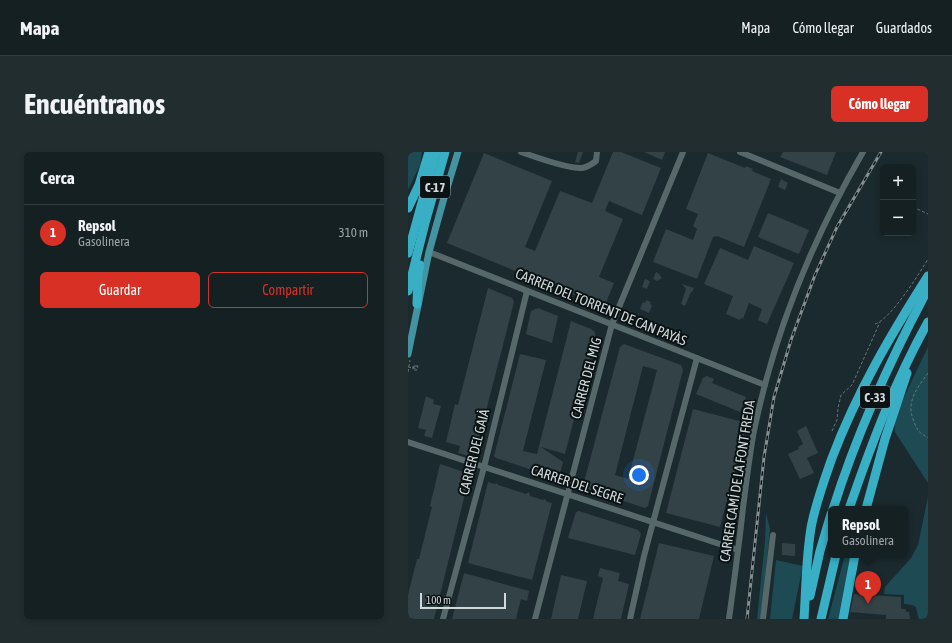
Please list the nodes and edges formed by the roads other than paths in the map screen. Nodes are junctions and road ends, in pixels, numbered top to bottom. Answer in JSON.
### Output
{"nodes":[{"id":1,"x":429,"y":152,"type":"edge"},
{"id":2,"x":436,"y":152,"type":"edge"},
{"id":3,"x":445,"y":152,"type":"edge"},
{"id":4,"x":458,"y":152,"type":"edge"},
{"id":5,"x":521,"y":152,"type":"edge"},
{"id":6,"x":597,"y":152,"type":"edge"},
{"id":7,"x":683,"y":152,"type":"edge"},
{"id":8,"x":740,"y":152,"type":"edge"},
{"id":9,"x":863,"y":152,"type":"edge"},
{"id":10,"x":840,"y":192,"type":"junction"},
{"id":11,"x":408,"y":208,"type":"edge"},
{"id":12,"x":425,"y":223,"type":"junction"},
{"id":13,"x":429,"y":252,"type":"junction"},
{"id":14,"x":408,"y":253,"type":"edge"},
{"id":15,"x":928,"y":276,"type":"edge"},
{"id":16,"x":928,"y":289,"type":"edge"},
{"id":17,"x":408,"y":290,"type":"edge"},
{"id":18,"x":527,"y":291,"type":"junction"},
{"id":19,"x":418,"y":304,"type":"junction"},
{"id":20,"x":928,"y":322,"type":"edge"},
{"id":21,"x":612,"y":324,"type":"junction"},
{"id":22,"x":913,"y":349,"type":"junction"},
{"id":23,"x":408,"y":354,"type":"edge"},
{"id":24,"x":697,"y":358,"type":"junction"},
{"id":25,"x":765,"y":385,"type":"junction"},
{"id":26,"x":408,"y":442,"type":"edge"},
{"id":27,"x":484,"y":467,"type":"junction"},
{"id":28,"x":568,"y":494,"type":"junction"},
{"id":29,"x":833,"y":506,"type":"edge"},
{"id":30,"x":850,"y":506,"type":"edge"},
{"id":31,"x":867,"y":506,"type":"edge"},
{"id":32,"x":654,"y":522,"type":"junction"},
{"id":33,"x":828,"y":525,"type":"edge"},
{"id":34,"x":772,"y":535,"type":"dead end"},
{"id":35,"x":738,"y":550,"type":"junction"},
{"id":36,"x":835,"y":558,"type":"edge"},
{"id":37,"x":854,"y":558,"type":"edge"},
{"id":38,"x":443,"y":619,"type":"edge"},
{"id":39,"x":536,"y":619,"type":"edge"},
{"id":40,"x":630,"y":619,"type":"edge"},
{"id":41,"x":729,"y":619,"type":"edge"},
{"id":42,"x":764,"y":619,"type":"edge"},
{"id":43,"x":805,"y":619,"type":"edge"},
{"id":44,"x":821,"y":619,"type":"edge"},
{"id":45,"x":843,"y":619,"type":"edge"}],
"edges":[{"from":1,"to":11,"type":"highway"},
{"from":2,"to":14,"type":"highway","number":"C-17"},
{"from":3,"to":12,"type":"highway","number":"C-17"},
{"from":4,"to":13,"type":"main road"},
{"from":5,"to":6,"type":"street"},
{"from":7,"to":21,"type":"street","name":"CARRER DEL MIG"},
{"from":8,"to":10,"type":"street"},
{"from":9,"to":10,"type":"street","name":"CARRER CAMÍ DE LA FONT FREDA"},
{"from":10,"to":25,"type":"street","name":"CARRER CAMÍ DE LA FONT FREDA"},
{"from":12,"to":17,"type":"highway","number":"C-17"},
{"from":12,"to":19,"type":"highway"},
{"from":13,"to":18,"type":"street","name":"CARRER DEL TORRENT DE CAN PAYÀS"},
{"from":13,"to":19,"type":"main road"},
{"from":15,"to":43,"type":"highway"},
{"from":16,"to":29,"type":"highway","number":"C-33"},
{"from":18,"to":21,"type":"street","name":"CARRER DEL TORRENT DE CAN PAYÀS"},
{"from":18,"to":27,"type":"street","name":"CARRER DEL GAIÀ"},
{"from":19,"to":23,"type":"main road"},
{"from":20,"to":22,"type":"highway","number":"C-33"},
{"from":21,"to":24,"type":"street","name":"CARRER DEL TORRENT DE CAN PAYÀS"},
{"from":21,"to":28,"type":"street","name":"CARRER DEL MIG"},
{"from":22,"to":30,"type":"highway","number":"C-33"},
{"from":22,"to":31,"type":"highway"},
{"from":24,"to":25,"type":"street","name":"CARRER DEL TORRENT DE CAN PAYÀS"},
{"from":24,"to":32,"type":"street"},
{"from":25,"to":35,"type":"street","name":"CARRER CAMÍ DE LA FONT FREDA"},
{"from":26,"to":27,"type":"street","name":"CARRER DEL SEGRE"},
{"from":27,"to":28,"type":"street","name":"CARRER DEL SEGRE"},
{"from":27,"to":38,"type":"street","name":"CARRER DEL GAIÀ"},
{"from":28,"to":32,"type":"street","name":"CARRER DEL SEGRE"},
{"from":28,"to":39,"type":"street","name":"CARRER DEL MIG"},
{"from":32,"to":35,"type":"street","name":"CARRER DEL SEGRE"},
{"from":32,"to":40,"type":"street"},
{"from":33,"to":43,"type":"highway"},
{"from":34,"to":42,"type":"street"},
{"from":35,"to":41,"type":"street","name":"CARRER CAMÍ DE LA FONT FREDA"},
{"from":36,"to":44,"type":"highway"},
{"from":37,"to":45,"type":"highway"}]}
